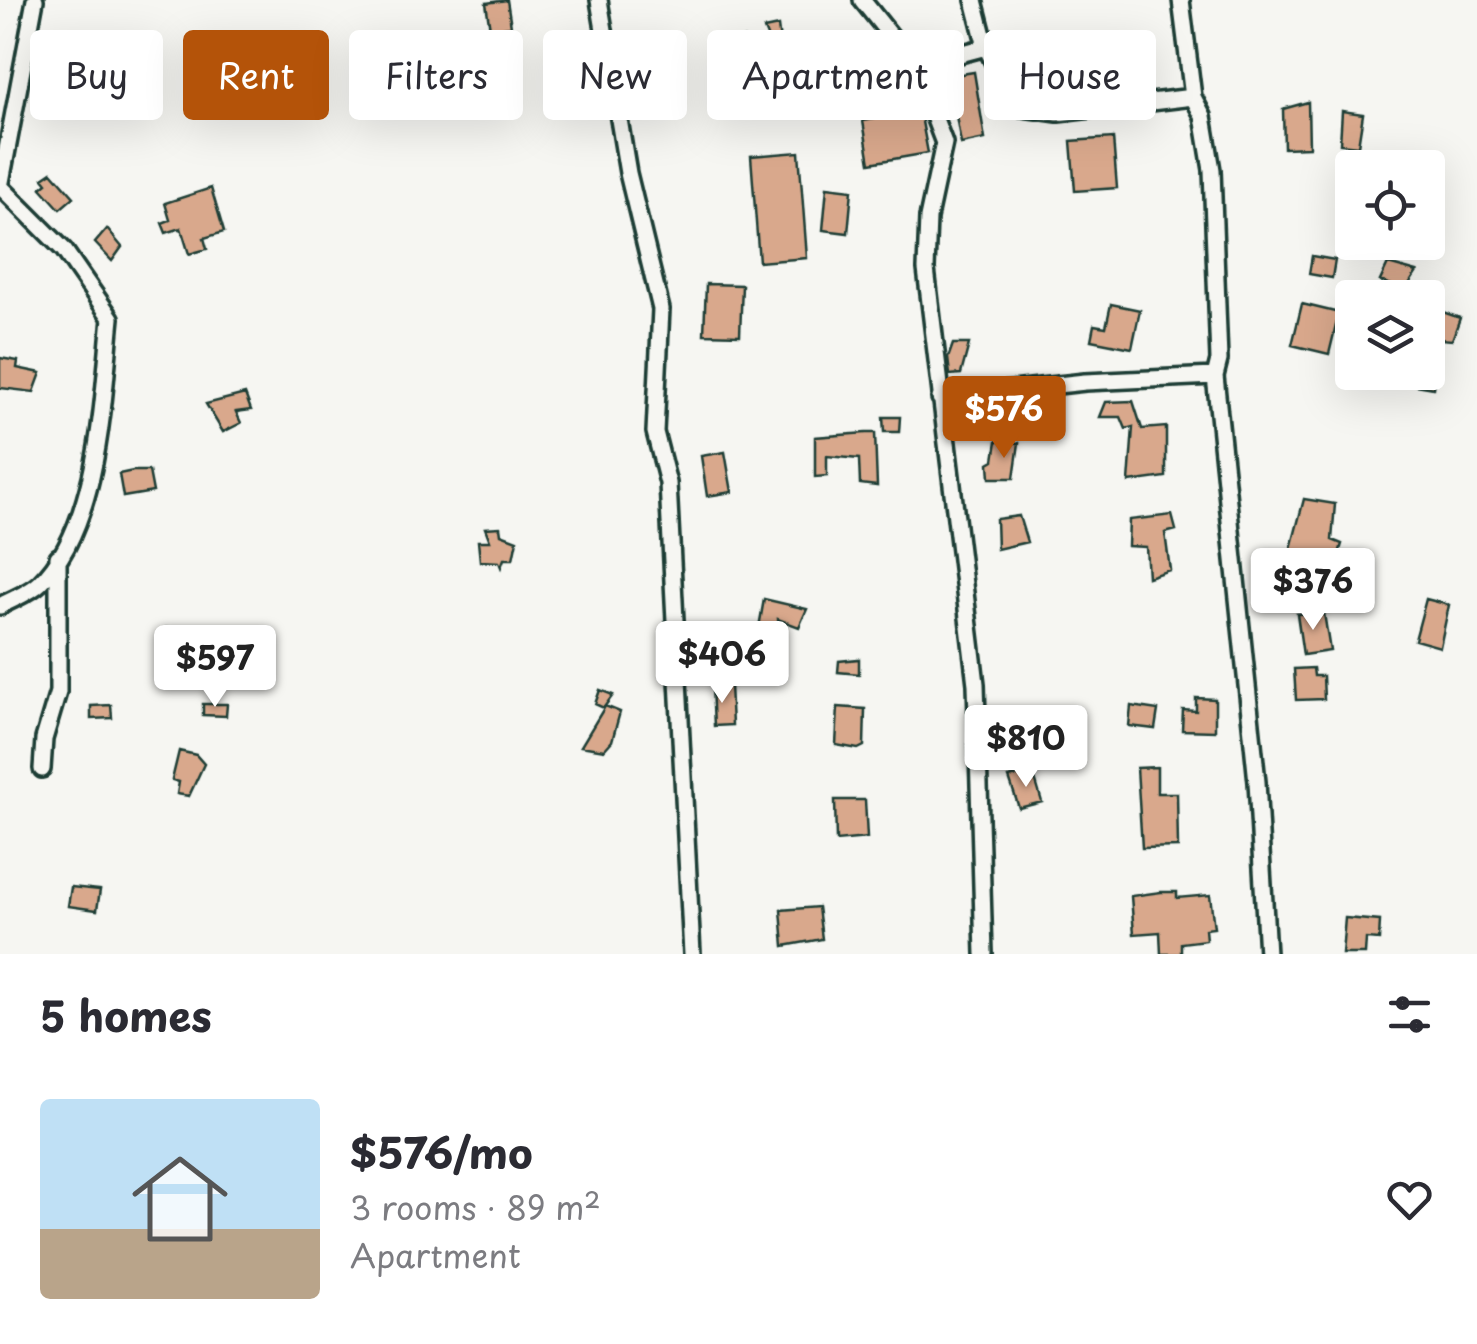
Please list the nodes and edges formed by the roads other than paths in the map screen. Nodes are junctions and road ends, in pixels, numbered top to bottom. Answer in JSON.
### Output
{"nodes":[{"id":1,"x":35,"y":0,"type":"edge"},
{"id":2,"x":599,"y":0,"type":"edge"},
{"id":3,"x":862,"y":0,"type":"edge"},
{"id":4,"x":974,"y":0,"type":"edge"},
{"id":5,"x":1181,"y":0,"type":"edge"},
{"id":6,"x":886,"y":30,"type":"edge"},
{"id":7,"x":984,"y":39,"type":"edge"},
{"id":8,"x":1193,"y":98,"type":"junction"},
{"id":9,"x":1156,"y":102,"type":"edge"},
{"id":10,"x":935,"y":120,"type":"edge"},
{"id":11,"x":1,"y":187,"type":"edge"},
{"id":12,"x":1215,"y":376,"type":"junction"},
{"id":13,"x":940,"y":398,"type":"junction"},
{"id":14,"x":58,"y":557,"type":"junction"},
{"id":15,"x":0,"y":606,"type":"edge"},
{"id":16,"x":42,"y":769,"type":"dead end"},
{"id":17,"x":692,"y":954,"type":"edge"},
{"id":18,"x":984,"y":954,"type":"edge"},
{"id":19,"x":1268,"y":954,"type":"edge"}],
"edges":[{"from":1,"to":11,"type":"street"},
{"from":2,"to":17,"type":"street"},
{"from":3,"to":6,"type":"street"},
{"from":4,"to":7,"type":"street"},
{"from":5,"to":8,"type":"street"},
{"from":8,"to":9,"type":"street"},
{"from":8,"to":12,"type":"street"},
{"from":10,"to":13,"type":"street"},
{"from":11,"to":14,"type":"street"},
{"from":12,"to":13,"type":"street"},
{"from":12,"to":19,"type":"street"},
{"from":13,"to":18,"type":"street"},
{"from":14,"to":15,"type":"street"},
{"from":14,"to":16,"type":"street"}]}
